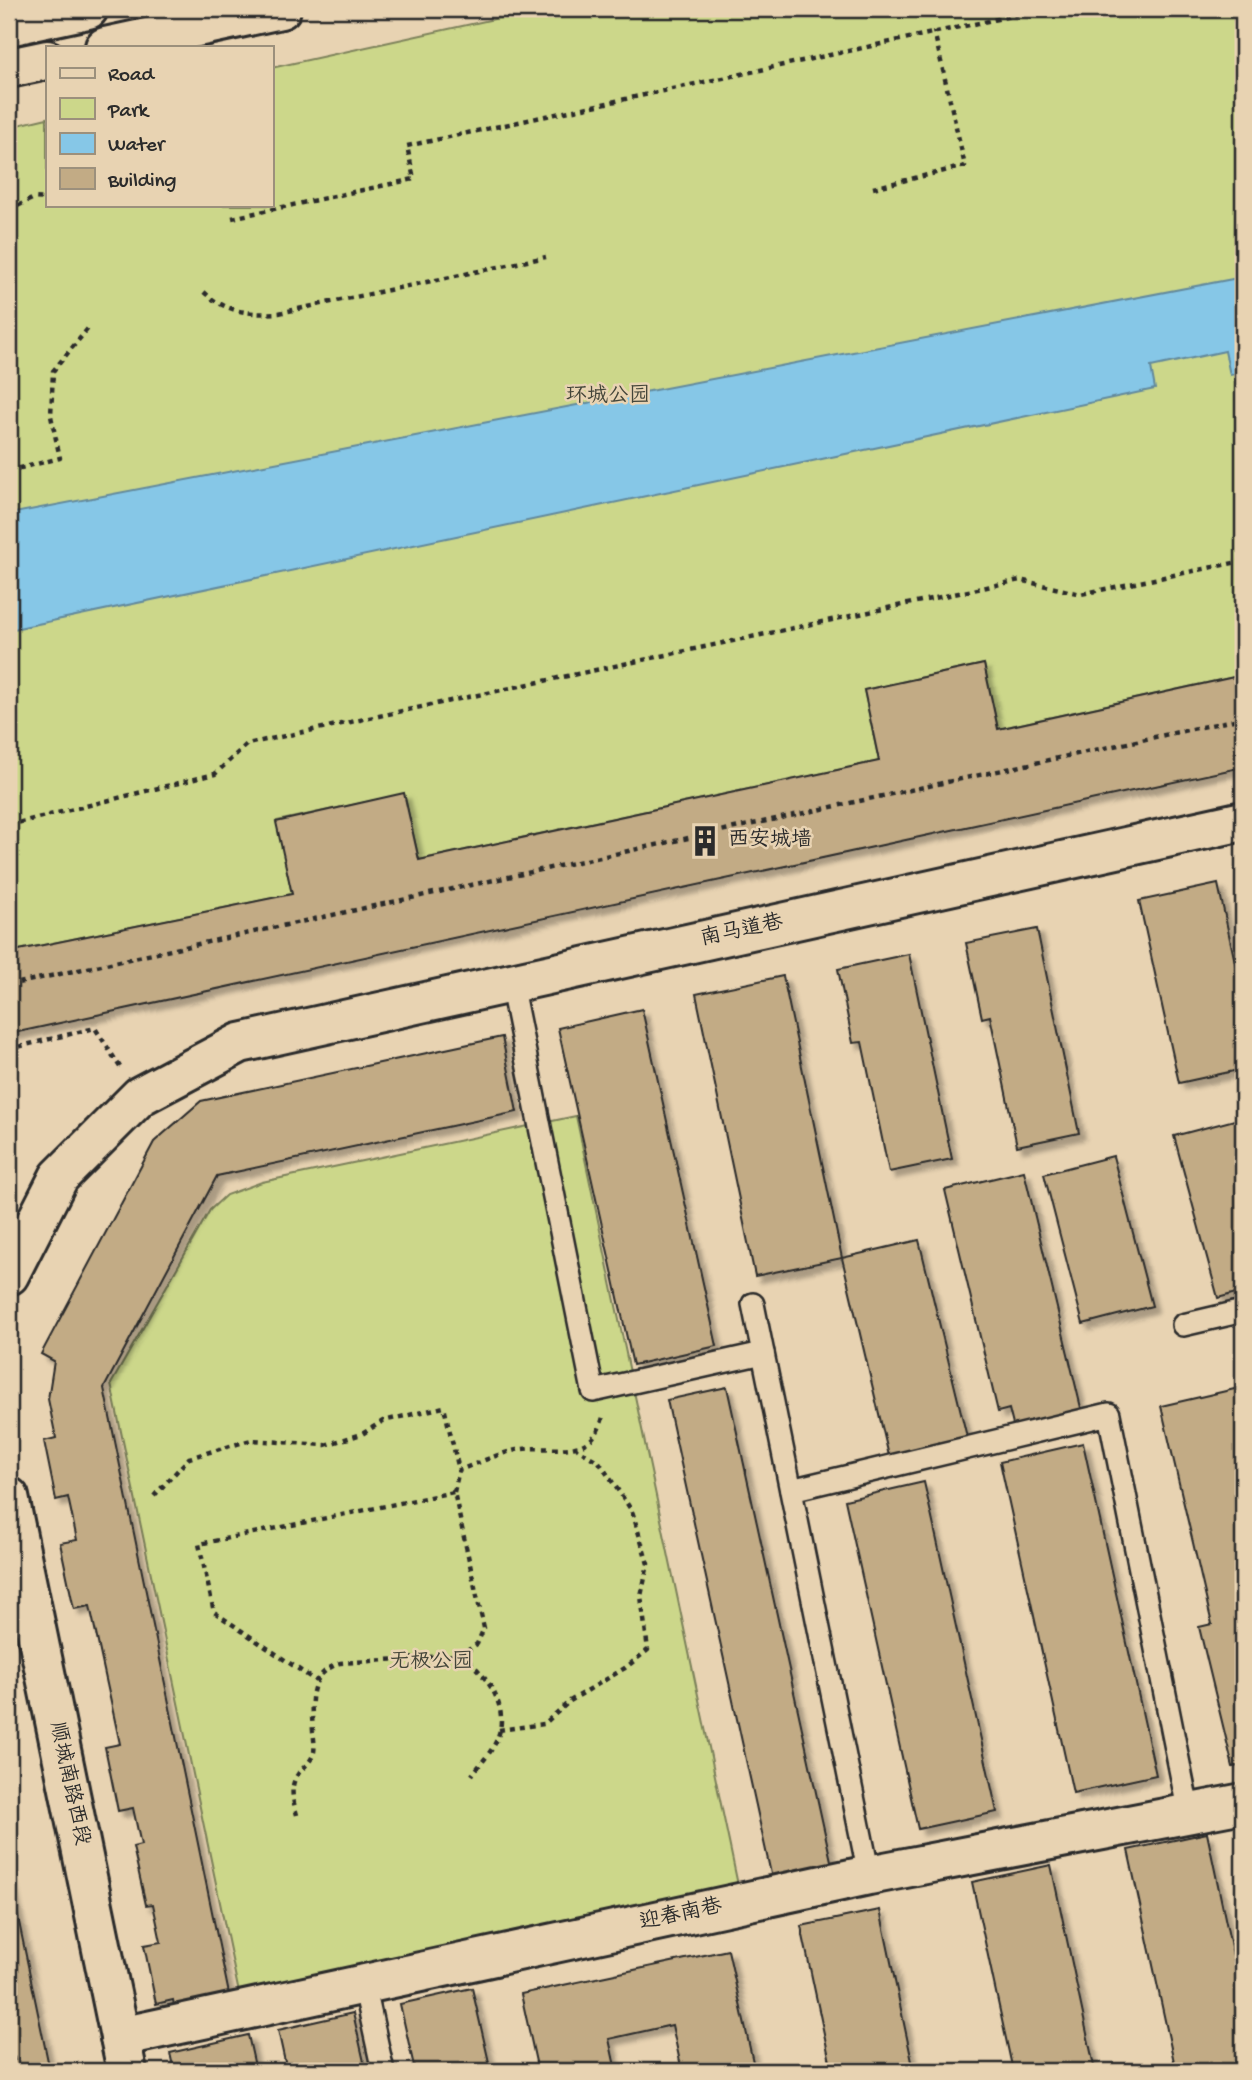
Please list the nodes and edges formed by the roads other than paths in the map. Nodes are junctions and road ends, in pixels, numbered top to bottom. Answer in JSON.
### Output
{"nodes":[{"id":1,"x":88,"y":9,"type":"edge"},
{"id":2,"x":281,"y":9,"type":"edge"},
{"id":3,"x":9,"y":26,"type":"edge"},
{"id":4,"x":110,"y":46,"type":"edge"},
{"id":5,"x":46,"y":60,"type":"edge"},
{"id":6,"x":9,"y":68,"type":"edge"},
{"id":7,"x":1243,"y":821,"type":"edge"},
{"id":8,"x":511,"y":983,"type":"junction"},
{"id":9,"x":9,"y":1275,"type":"edge"},
{"id":10,"x":753,"y":1304,"type":"dead end"},
{"id":11,"x":1243,"y":1311,"type":"edge"},
{"id":12,"x":1183,"y":1325,"type":"dead end"},
{"id":13,"x":763,"y":1353,"type":"junction"},
{"id":14,"x":791,"y":1490,"type":"junction"},
{"id":15,"x":9,"y":1497,"type":"edge"},
{"id":16,"x":1243,"y":1803,"type":"edge"},
{"id":17,"x":1189,"y":1814,"type":"junction"},
{"id":18,"x":869,"y":1875,"type":"junction"},
{"id":19,"x":364,"y":1984,"type":"junction"},
{"id":20,"x":124,"y":2054,"type":"edge"},
{"id":21,"x":383,"y":2071,"type":"edge"}],
"edges":[{"from":1,"to":3,"type":"street"},
{"from":2,"to":4,"type":"street"},
{"from":5,"to":6,"type":"street"},
{"from":7,"to":8,"type":"street","name":"南马道巷"},
{"from":8,"to":9,"type":"street","name":"南马道巷"},
{"from":8,"to":13,"type":"lane"},
{"from":10,"to":13,"type":"lane"},
{"from":11,"to":12,"type":"lane"},
{"from":13,"to":14,"type":"lane"},
{"from":14,"to":17,"type":"lane"},
{"from":14,"to":18,"type":"lane"},
{"from":15,"to":20,"type":"street","name":"顺城南路西段"},
{"from":16,"to":17,"type":"street","name":"迎春南巷"},
{"from":17,"to":18,"type":"street","name":"迎春南巷"},
{"from":18,"to":19,"type":"street","name":"迎春南巷"},
{"from":19,"to":20,"type":"street","name":"迎春南巷"},
{"from":19,"to":21,"type":"lane"}]}
